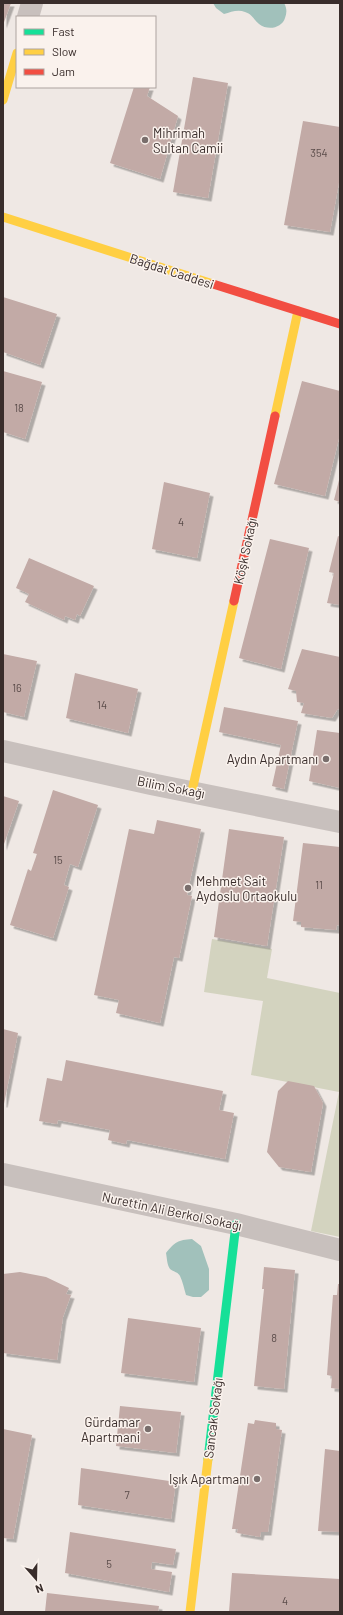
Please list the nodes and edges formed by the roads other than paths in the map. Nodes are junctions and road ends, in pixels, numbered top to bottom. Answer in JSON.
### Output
{"nodes":[{"id":1,"x":32,"y":3,"type":"edge"},
{"id":2,"x":28,"y":16,"type":"edge"},
{"id":3,"x":16,"y":56,"type":"edge"},
{"id":4,"x":3,"y":100,"type":"edge"},
{"id":5,"x":3,"y":217,"type":"edge"},
{"id":6,"x":298,"y":311,"type":"junction"},
{"id":7,"x":340,"y":324,"type":"edge"},
{"id":8,"x":3,"y":751,"type":"edge"},
{"id":9,"x":192,"y":791,"type":"junction"},
{"id":10,"x":340,"y":822,"type":"edge"},
{"id":11,"x":3,"y":1174,"type":"edge"},
{"id":12,"x":236,"y":1224,"type":"junction"},
{"id":13,"x":340,"y":1250,"type":"edge"},
{"id":14,"x":190,"y":1612,"type":"edge"}],
"edges":[{"from":1,"to":2,"type":"street"},
{"from":3,"to":4,"type":"street"},
{"from":5,"to":6,"type":"street","name":"Bağdat Caddesi"},
{"from":6,"to":7,"type":"street","name":"Bağdat Caddesi"},
{"from":6,"to":9,"type":"street","name":"Köşk Sokağı"},
{"from":8,"to":9,"type":"street","name":"Bilim Sokağı"},
{"from":9,"to":10,"type":"street","name":"Bilim Sokağı"},
{"from":11,"to":12,"type":"street","name":"Nurettin Ali Berkol Sokağı"},
{"from":12,"to":13,"type":"street","name":"Nurettin Ali Berkol Sokağı"},
{"from":12,"to":14,"type":"street","name":"Sancak Sokağı"}]}
